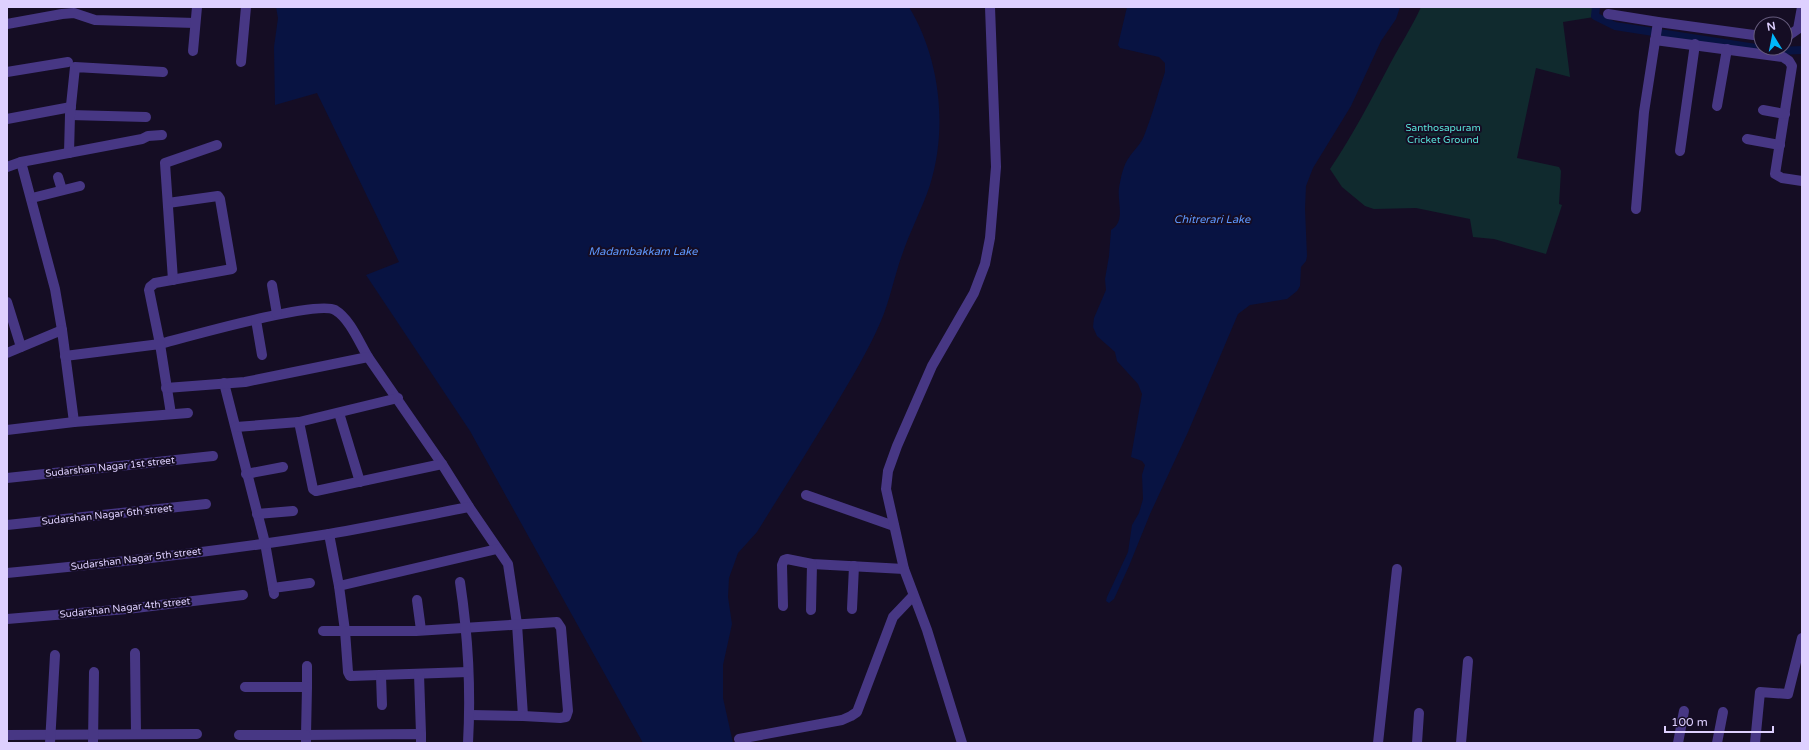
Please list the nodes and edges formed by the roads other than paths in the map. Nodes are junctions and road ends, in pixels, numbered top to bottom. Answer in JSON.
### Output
{"nodes":[{"id":1,"x":197,"y":7,"type":"edge"},
{"id":2,"x":246,"y":7,"type":"edge"},
{"id":3,"x":990,"y":7,"type":"edge"},
{"id":4,"x":1632,"y":7,"type":"edge"},
{"id":5,"x":1802,"y":7,"type":"edge"},
{"id":6,"x":1608,"y":14,"type":"dead end"},
{"id":7,"x":1630,"y":17,"type":"junction"},
{"id":8,"x":196,"y":23,"type":"junction"},
{"id":9,"x":1657,"y":23,"type":"junction"},
{"id":10,"x":7,"y":24,"type":"edge"},
{"id":11,"x":1793,"y":32,"type":"edge"},
{"id":12,"x":1753,"y":35,"type":"edge"},
{"id":13,"x":1656,"y":37,"type":"junction"},
{"id":14,"x":1695,"y":44,"type":"junction"},
{"id":15,"x":1727,"y":49,"type":"junction"},
{"id":16,"x":193,"y":51,"type":"dead end"},
{"id":17,"x":68,"y":62,"type":"dead end"},
{"id":18,"x":241,"y":62,"type":"dead end"},
{"id":19,"x":7,"y":72,"type":"edge"},
{"id":20,"x":163,"y":72,"type":"dead end"},
{"id":21,"x":1717,"y":106,"type":"dead end"},
{"id":22,"x":1763,"y":110,"type":"dead end"},
{"id":23,"x":71,"y":111,"type":"junction"},
{"id":24,"x":1785,"y":114,"type":"junction"},
{"id":25,"x":146,"y":117,"type":"dead end"},
{"id":26,"x":7,"y":119,"type":"edge"},
{"id":27,"x":162,"y":135,"type":"dead end"},
{"id":28,"x":1747,"y":139,"type":"dead end"},
{"id":29,"x":217,"y":145,"type":"dead end"},
{"id":30,"x":1780,"y":145,"type":"junction"},
{"id":31,"x":1680,"y":151,"type":"dead end"},
{"id":32,"x":69,"y":153,"type":"junction"},
{"id":33,"x":20,"y":162,"type":"junction"},
{"id":34,"x":7,"y":167,"type":"edge"},
{"id":35,"x":58,"y":177,"type":"dead end"},
{"id":36,"x":1802,"y":181,"type":"edge"},
{"id":37,"x":80,"y":186,"type":"dead end"},
{"id":38,"x":62,"y":190,"type":"junction"},
{"id":39,"x":32,"y":198,"type":"junction"},
{"id":40,"x":168,"y":203,"type":"junction"},
{"id":41,"x":1636,"y":209,"type":"dead end"},
{"id":42,"x":173,"y":280,"type":"junction"},
{"id":43,"x":272,"y":285,"type":"dead end"},
{"id":44,"x":7,"y":302,"type":"edge"},
{"id":45,"x":277,"y":314,"type":"junction"},
{"id":46,"x":256,"y":320,"type":"junction"},
{"id":47,"x":62,"y":330,"type":"junction"},
{"id":48,"x":160,"y":344,"type":"junction"},
{"id":49,"x":21,"y":348,"type":"junction"},
{"id":50,"x":7,"y":353,"type":"edge"},
{"id":51,"x":262,"y":355,"type":"dead end"},
{"id":52,"x":65,"y":356,"type":"junction"},
{"id":53,"x":368,"y":357,"type":"junction"},
{"id":54,"x":224,"y":383,"type":"junction"},
{"id":55,"x":166,"y":388,"type":"junction"},
{"id":56,"x":398,"y":398,"type":"junction"},
{"id":57,"x":188,"y":413,"type":"dead end"},
{"id":58,"x":339,"y":413,"type":"junction"},
{"id":59,"x":171,"y":414,"type":"junction"},
{"id":60,"x":74,"y":422,"type":"junction"},
{"id":61,"x":299,"y":422,"type":"junction"},
{"id":62,"x":236,"y":427,"type":"junction"},
{"id":63,"x":7,"y":430,"type":"edge"},
{"id":64,"x":213,"y":456,"type":"dead end"},
{"id":65,"x":442,"y":464,"type":"junction"},
{"id":66,"x":283,"y":467,"type":"dead end"},
{"id":67,"x":246,"y":474,"type":"junction"},
{"id":68,"x":7,"y":478,"type":"edge"},
{"id":69,"x":360,"y":482,"type":"junction"},
{"id":70,"x":806,"y":495,"type":"dead end"},
{"id":71,"x":206,"y":504,"type":"dead end"},
{"id":72,"x":469,"y":506,"type":"junction"},
{"id":73,"x":293,"y":511,"type":"dead end"},
{"id":74,"x":257,"y":514,"type":"junction"},
{"id":75,"x":7,"y":525,"type":"edge"},
{"id":76,"x":894,"y":526,"type":"junction"},
{"id":77,"x":329,"y":534,"type":"junction"},
{"id":78,"x":265,"y":543,"type":"junction"},
{"id":79,"x":497,"y":549,"type":"junction"},
{"id":80,"x":812,"y":564,"type":"junction"},
{"id":81,"x":854,"y":566,"type":"junction"},
{"id":82,"x":904,"y":569,"type":"junction"},
{"id":83,"x":1397,"y":569,"type":"dead end"},
{"id":84,"x":7,"y":573,"type":"edge"},
{"id":85,"x":460,"y":582,"type":"dead end"},
{"id":86,"x":310,"y":583,"type":"dead end"},
{"id":87,"x":339,"y":586,"type":"junction"},
{"id":88,"x":243,"y":595,"type":"dead end"},
{"id":89,"x":913,"y":596,"type":"junction"},
{"id":90,"x":417,"y":600,"type":"dead end"},
{"id":91,"x":783,"y":606,"type":"dead end"},
{"id":92,"x":852,"y":609,"type":"dead end"},
{"id":93,"x":812,"y":610,"type":"dead end"},
{"id":94,"x":7,"y":620,"type":"edge"},
{"id":95,"x":517,"y":624,"type":"junction"},
{"id":96,"x":467,"y":626,"type":"junction"},
{"id":97,"x":421,"y":630,"type":"junction"},
{"id":98,"x":323,"y":631,"type":"dead end"},
{"id":99,"x":345,"y":631,"type":"junction"},
{"id":100,"x":1802,"y":640,"type":"edge"},
{"id":101,"x":135,"y":653,"type":"dead end"},
{"id":102,"x":55,"y":655,"type":"dead end"},
{"id":103,"x":1468,"y":661,"type":"dead end"},
{"id":104,"x":307,"y":666,"type":"dead end"},
{"id":105,"x":94,"y":672,"type":"dead end"},
{"id":106,"x":468,"y":672,"type":"junction"},
{"id":107,"x":419,"y":674,"type":"junction"},
{"id":108,"x":1797,"y":674,"type":"edge"},
{"id":109,"x":381,"y":676,"type":"junction"},
{"id":110,"x":244,"y":687,"type":"dead end"},
{"id":111,"x":307,"y":687,"type":"junction"},
{"id":112,"x":382,"y":705,"type":"dead end"},
{"id":113,"x":1684,"y":711,"type":"dead end"},
{"id":114,"x":1723,"y":712,"type":"dead end"},
{"id":115,"x":1420,"y":713,"type":"dead end"},
{"id":116,"x":470,"y":716,"type":"junction"},
{"id":117,"x":523,"y":716,"type":"junction"},
{"id":118,"x":197,"y":734,"type":"dead end"},
{"id":119,"x":7,"y":735,"type":"edge"},
{"id":120,"x":238,"y":735,"type":"dead end"},
{"id":121,"x":141,"y":737,"type":"edge"},
{"id":122,"x":421,"y":738,"type":"edge"},
{"id":123,"x":50,"y":739,"type":"edge"},
{"id":124,"x":93,"y":739,"type":"edge"},
{"id":125,"x":306,"y":739,"type":"edge"},
{"id":126,"x":739,"y":739,"type":"dead end"},
{"id":127,"x":468,"y":743,"type":"edge"},
{"id":128,"x":962,"y":743,"type":"edge"},
{"id":129,"x":1378,"y":743,"type":"edge"},
{"id":130,"x":1417,"y":743,"type":"edge"},
{"id":131,"x":1461,"y":743,"type":"edge"},
{"id":132,"x":1678,"y":743,"type":"edge"},
{"id":133,"x":1717,"y":743,"type":"edge"},
{"id":134,"x":1756,"y":743,"type":"edge"}],
"edges":[{"from":1,"to":8,"type":"street"},
{"from":2,"to":18,"type":"street"},
{"from":3,"to":76,"type":"street"},
{"from":4,"to":7,"type":"street"},
{"from":5,"to":11,"type":"street"},
{"from":6,"to":7,"type":"street"},
{"from":7,"to":9,"type":"street"},
{"from":8,"to":10,"type":"street"},
{"from":8,"to":16,"type":"street"},
{"from":9,"to":12,"type":"street"},
{"from":9,"to":13,"type":"street"},
{"from":13,"to":14,"type":"street"},
{"from":13,"to":41,"type":"street"},
{"from":14,"to":15,"type":"street"},
{"from":14,"to":31,"type":"street"},
{"from":15,"to":21,"type":"street"},
{"from":15,"to":24,"type":"street"},
{"from":17,"to":19,"type":"street"},
{"from":20,"to":23,"type":"street"},
{"from":22,"to":24,"type":"street"},
{"from":23,"to":25,"type":"street"},
{"from":23,"to":26,"type":"street"},
{"from":23,"to":32,"type":"street"},
{"from":24,"to":30,"type":"street"},
{"from":27,"to":32,"type":"street"},
{"from":28,"to":30,"type":"street"},
{"from":29,"to":40,"type":"street"},
{"from":30,"to":36,"type":"street"},
{"from":32,"to":33,"type":"street"},
{"from":33,"to":34,"type":"street"},
{"from":33,"to":39,"type":"street"},
{"from":35,"to":38,"type":"street"},
{"from":37,"to":38,"type":"street"},
{"from":38,"to":39,"type":"street"},
{"from":39,"to":47,"type":"street"},
{"from":40,"to":42,"type":"street"},
{"from":40,"to":42,"type":"street"},
{"from":42,"to":48,"type":"street"},
{"from":43,"to":45,"type":"street"},
{"from":44,"to":49,"type":"street"},
{"from":45,"to":46,"type":"street"},
{"from":45,"to":53,"type":"street"},
{"from":46,"to":48,"type":"street"},
{"from":46,"to":51,"type":"street"},
{"from":47,"to":49,"type":"street"},
{"from":47,"to":52,"type":"street"},
{"from":48,"to":52,"type":"street"},
{"from":48,"to":55,"type":"street"},
{"from":49,"to":50,"type":"street"},
{"from":52,"to":60,"type":"street"},
{"from":53,"to":54,"type":"street"},
{"from":53,"to":56,"type":"street"},
{"from":54,"to":55,"type":"street"},
{"from":54,"to":62,"type":"street"},
{"from":55,"to":59,"type":"street"},
{"from":56,"to":58,"type":"street"},
{"from":56,"to":65,"type":"street"},
{"from":57,"to":59,"type":"street"},
{"from":58,"to":61,"type":"street"},
{"from":58,"to":69,"type":"street"},
{"from":59,"to":60,"type":"street"},
{"from":60,"to":63,"type":"street"},
{"from":61,"to":62,"type":"street"},
{"from":61,"to":69,"type":"street"},
{"from":62,"to":67,"type":"street"},
{"from":64,"to":68,"type":"street","name":"Sudarshan Nagar 1st street"},
{"from":65,"to":69,"type":"street"},
{"from":65,"to":72,"type":"street"},
{"from":66,"to":67,"type":"street"},
{"from":67,"to":74,"type":"street"},
{"from":70,"to":76,"type":"street"},
{"from":71,"to":75,"type":"street","name":"Sudarshan Nagar 6th street"},
{"from":72,"to":77,"type":"street","name":"Sudarshan Nagar 5th street"},
{"from":72,"to":79,"type":"street"},
{"from":73,"to":74,"type":"street"},
{"from":74,"to":78,"type":"street"},
{"from":76,"to":82,"type":"street"},
{"from":77,"to":78,"type":"street","name":"Sudarshan Nagar 5th street"},
{"from":77,"to":87,"type":"street"},
{"from":78,"to":84,"type":"street","name":"Sudarshan Nagar 5th street"},
{"from":78,"to":86,"type":"street"},
{"from":79,"to":87,"type":"street"},
{"from":79,"to":95,"type":"street"},
{"from":80,"to":81,"type":"street"},
{"from":80,"to":91,"type":"street"},
{"from":80,"to":93,"type":"street"},
{"from":81,"to":82,"type":"street"},
{"from":81,"to":92,"type":"street"},
{"from":82,"to":89,"type":"street"},
{"from":83,"to":129,"type":"street"},
{"from":85,"to":96,"type":"street"},
{"from":87,"to":99,"type":"street"},
{"from":88,"to":94,"type":"street","name":"Sudarshan Nagar 4th street"},
{"from":89,"to":126,"type":"street"},
{"from":89,"to":128,"type":"street"},
{"from":90,"to":97,"type":"street"},
{"from":95,"to":96,"type":"street"},
{"from":95,"to":117,"type":"street"},
{"from":95,"to":117,"type":"street"},
{"from":96,"to":97,"type":"street"},
{"from":96,"to":106,"type":"street"},
{"from":97,"to":99,"type":"street"},
{"from":98,"to":99,"type":"street"},
{"from":99,"to":109,"type":"street"},
{"from":100,"to":108,"type":"street"},
{"from":101,"to":121,"type":"street"},
{"from":102,"to":123,"type":"street"},
{"from":103,"to":131,"type":"street"},
{"from":104,"to":111,"type":"street"},
{"from":105,"to":124,"type":"street"},
{"from":106,"to":107,"type":"street"},
{"from":106,"to":116,"type":"street"},
{"from":107,"to":109,"type":"street"},
{"from":107,"to":122,"type":"street"},
{"from":108,"to":134,"type":"street"},
{"from":109,"to":112,"type":"street"},
{"from":110,"to":111,"type":"street"},
{"from":111,"to":125,"type":"street"},
{"from":113,"to":132,"type":"street"},
{"from":114,"to":133,"type":"street"},
{"from":115,"to":130,"type":"street"},
{"from":116,"to":117,"type":"street"},
{"from":116,"to":127,"type":"street"},
{"from":118,"to":121,"type":"street"},
{"from":119,"to":123,"type":"street"},
{"from":120,"to":125,"type":"street"},
{"from":121,"to":124,"type":"street"},
{"from":122,"to":125,"type":"street"},
{"from":123,"to":124,"type":"street"}]}
